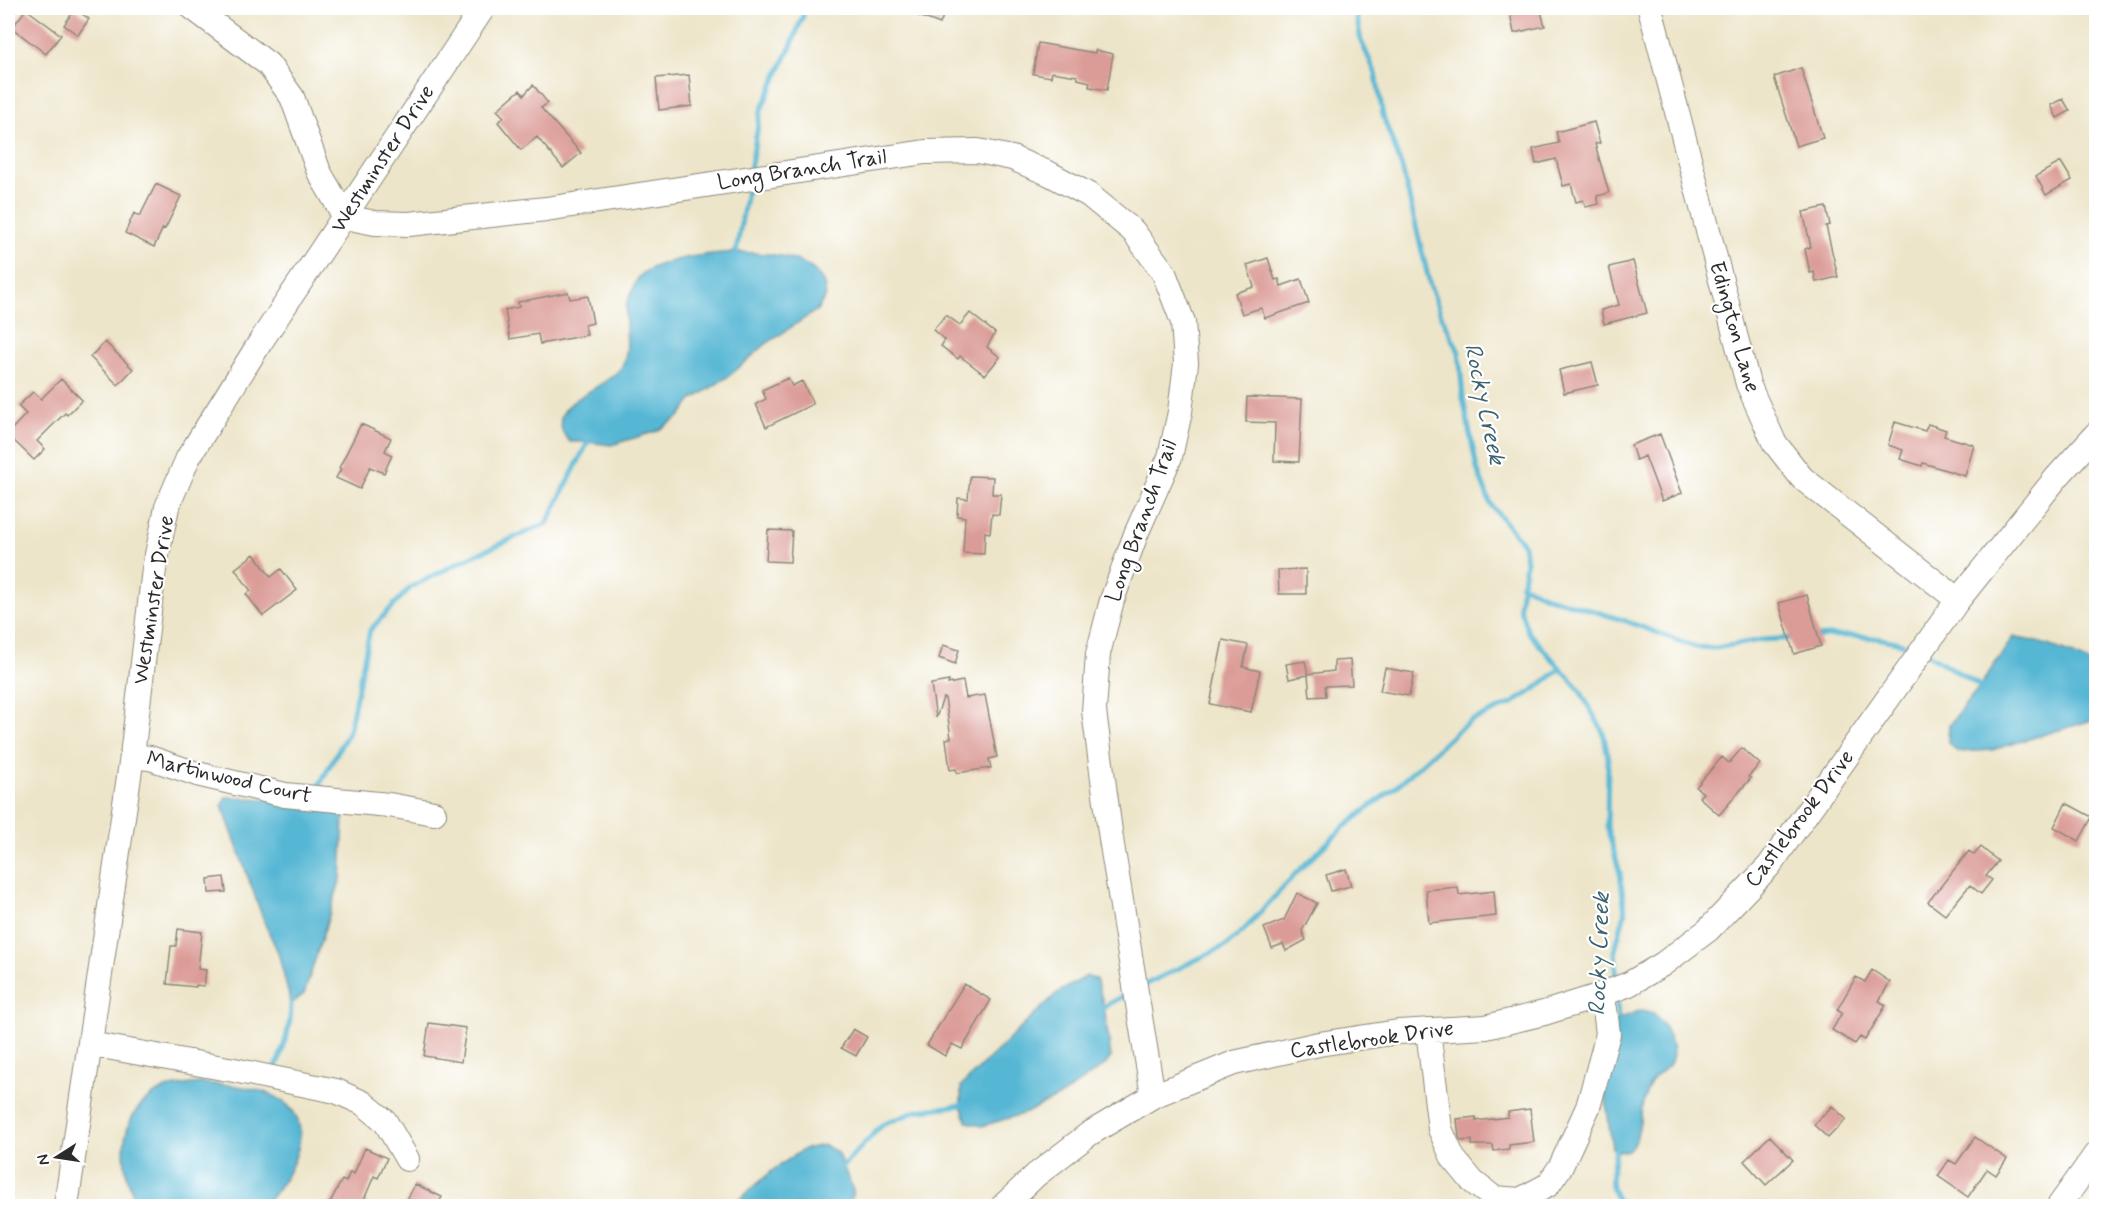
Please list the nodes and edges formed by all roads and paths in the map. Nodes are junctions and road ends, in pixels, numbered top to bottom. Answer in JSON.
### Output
{"nodes":[{"id":1,"x":193,"y":8,"type":"edge"},
{"id":2,"x":483,"y":8,"type":"edge"},
{"id":3,"x":1650,"y":8,"type":"edge"},
{"id":4,"x":345,"y":217,"type":"junction"},
{"id":5,"x":2097,"y":434,"type":"edge"},
{"id":6,"x":1958,"y":600,"type":"junction"},
{"id":7,"x":132,"y":756,"type":"junction"},
{"id":8,"x":434,"y":813,"type":"dead end"},
{"id":9,"x":1600,"y":996,"type":"junction"},
{"id":10,"x":1428,"y":1030,"type":"junction"},
{"id":11,"x":90,"y":1044,"type":"junction"},
{"id":12,"x":1153,"y":1096,"type":"junction"},
{"id":13,"x":2097,"y":1154,"type":"edge"},
{"id":14,"x":407,"y":1159,"type":"dead end"},
{"id":15,"x":66,"y":1206,"type":"edge"},
{"id":16,"x":1004,"y":1206,"type":"edge"},
{"id":17,"x":2059,"y":1206,"type":"edge"}],
"edges":[{"from":1,"to":4,"type":"street"},
{"from":2,"to":4,"type":"street","name":"Westminster Drive"},
{"from":3,"to":6,"type":"street","name":"Edington Lane"},
{"from":4,"to":7,"type":"street","name":"Westminster Drive"},
{"from":4,"to":12,"type":"street","name":"Long Branch Trail"},
{"from":5,"to":6,"type":"street","name":"Castlebrook Drive"},
{"from":6,"to":9,"type":"street","name":"Castlebrook Drive"},
{"from":7,"to":8,"type":"street","name":"Martinwood Court"},
{"from":7,"to":11,"type":"street","name":"Westminster Drive"},
{"from":9,"to":10,"type":"street","name":"Castlebrook Drive"},
{"from":9,"to":10,"type":"street"},
{"from":10,"to":12,"type":"street","name":"Castlebrook Drive"},
{"from":11,"to":14,"type":"street"},
{"from":11,"to":15,"type":"street","name":"Westminster Drive"},
{"from":12,"to":16,"type":"street","name":"Castlebrook Drive"},
{"from":13,"to":17,"type":"street"}]}
